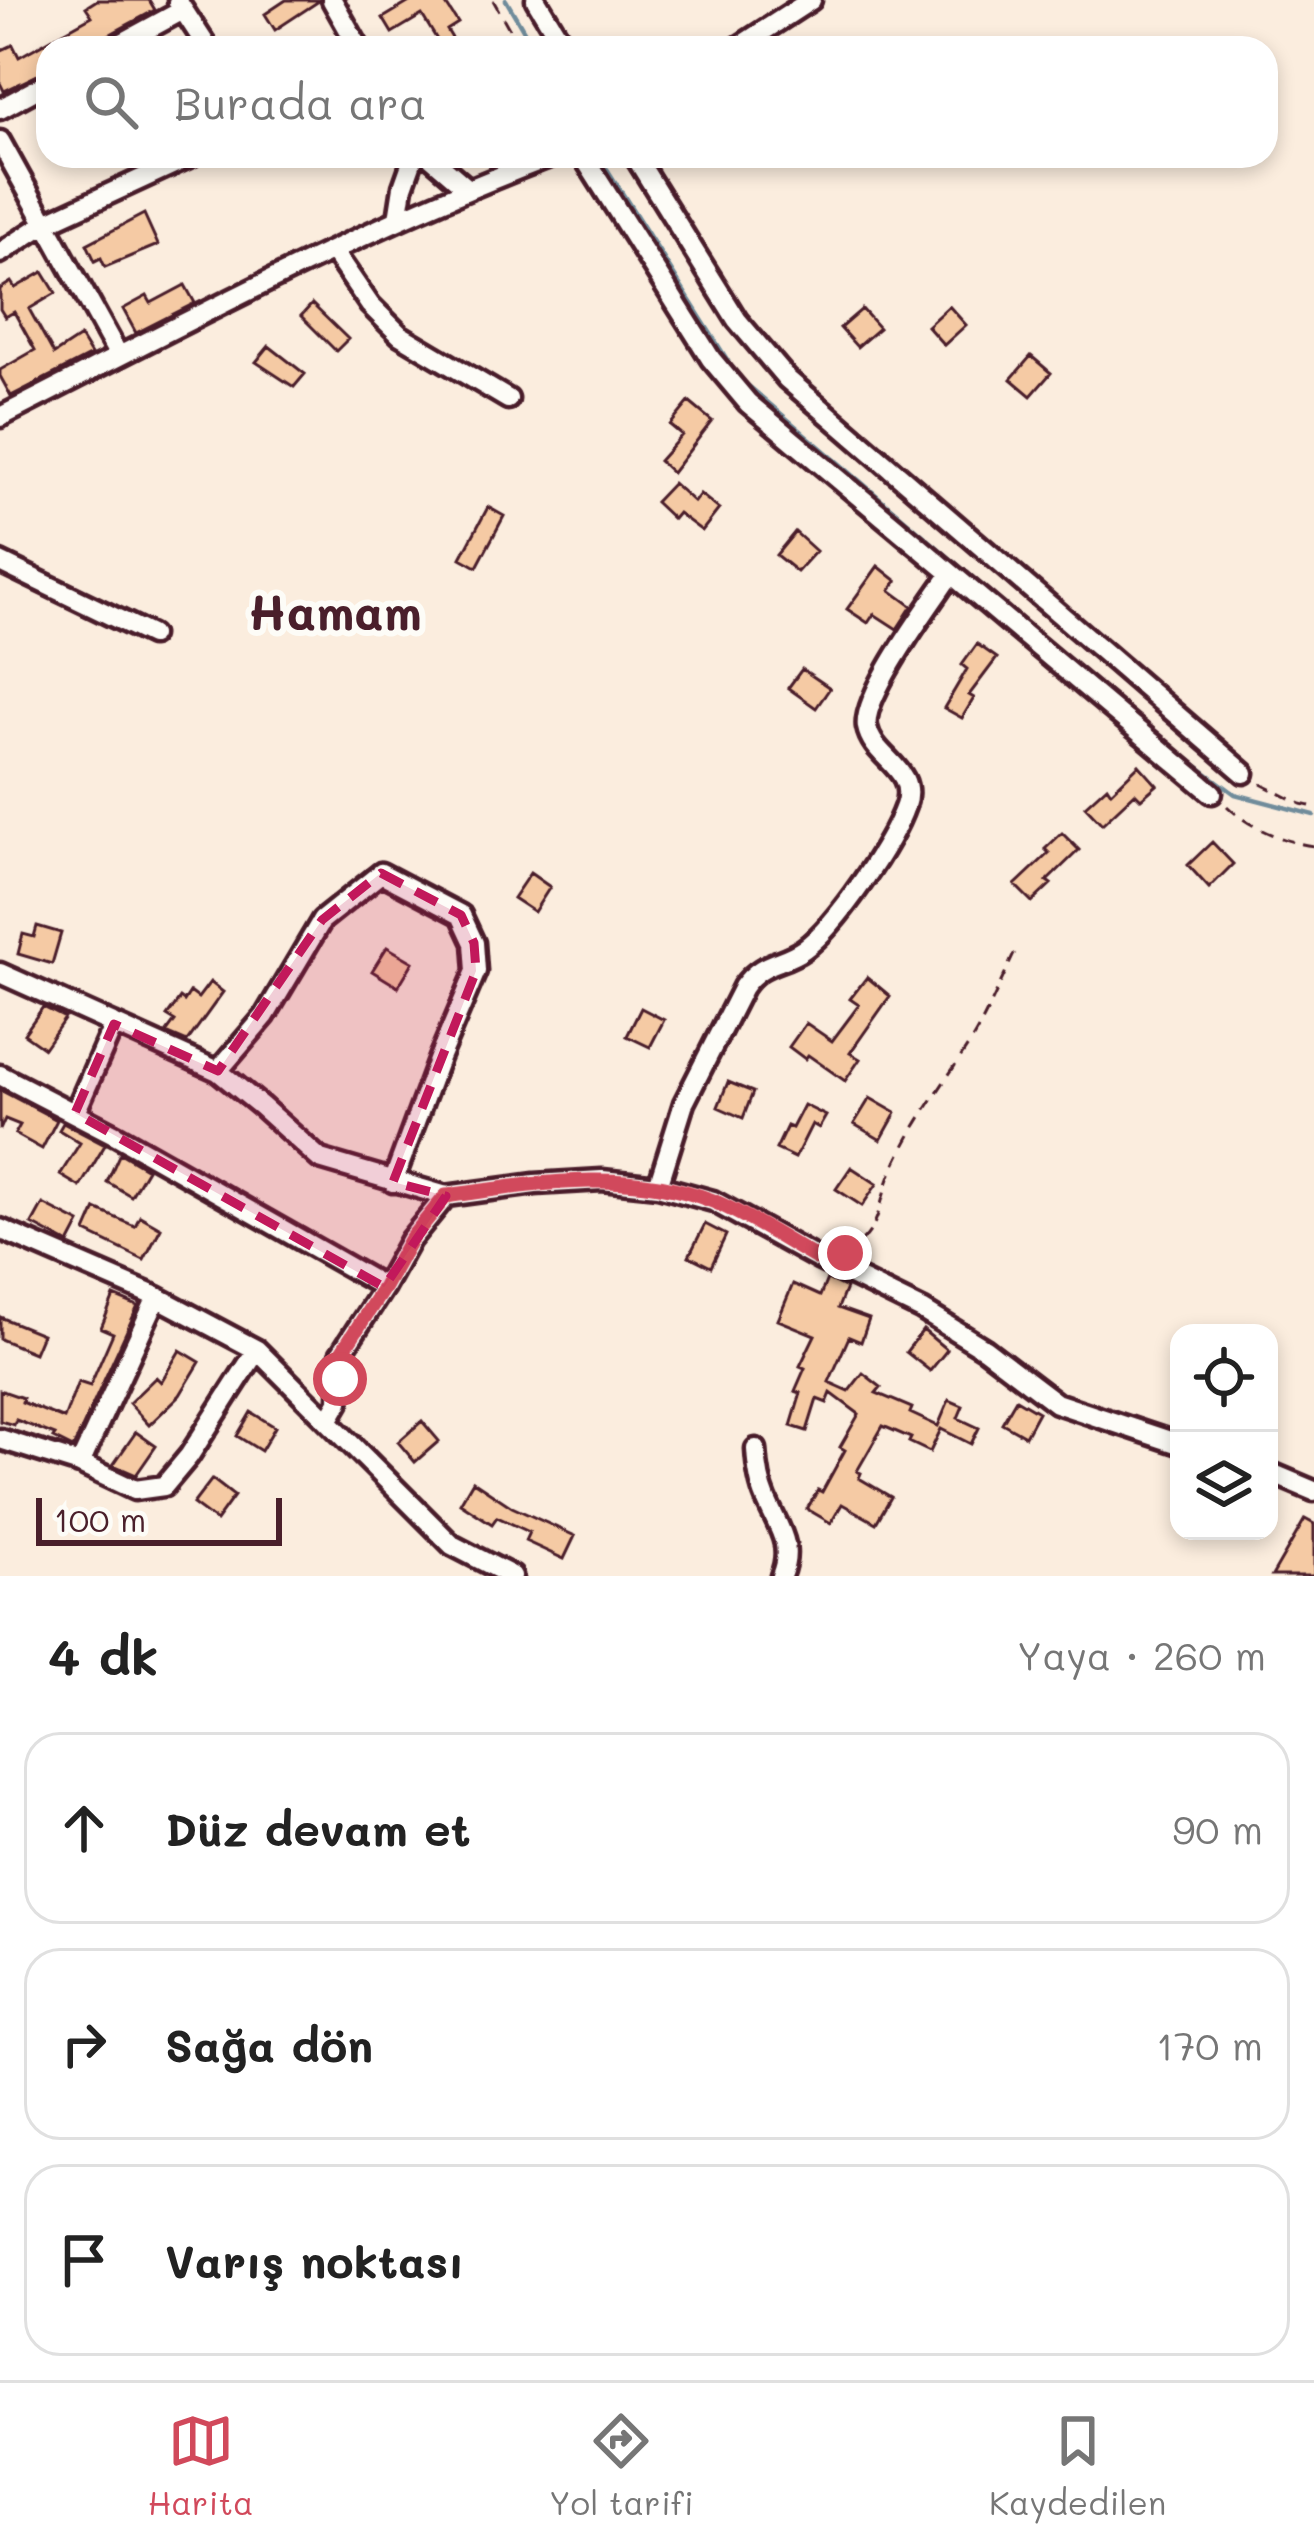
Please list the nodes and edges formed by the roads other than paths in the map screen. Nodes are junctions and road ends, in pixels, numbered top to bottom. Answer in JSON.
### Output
{"nodes":[{"id":1,"x":332,"y":0,"type":"edge"},
{"id":2,"x":536,"y":0,"type":"edge"},
{"id":3,"x":811,"y":0,"type":"edge"},
{"id":4,"x":180,"y":5,"type":"edge"},
{"id":5,"x":132,"y":36,"type":"edge"},
{"id":6,"x":200,"y":36,"type":"edge"},
{"id":7,"x":352,"y":36,"type":"edge"},
{"id":8,"x":558,"y":36,"type":"edge"},
{"id":9,"x":756,"y":36,"type":"edge"},
{"id":10,"x":36,"y":90,"type":"edge"},
{"id":11,"x":0,"y":109,"type":"edge"},
{"id":12,"x":0,"y":141,"type":"edge"},
{"id":13,"x":165,"y":168,"type":"edge"},
{"id":14,"x":410,"y":168,"type":"edge"},
{"id":15,"x":444,"y":168,"type":"edge"},
{"id":16,"x":520,"y":168,"type":"edge"},
{"id":17,"x":591,"y":168,"type":"edge"},
{"id":18,"x":642,"y":168,"type":"edge"},
{"id":19,"x":467,"y":188,"type":"junction"},
{"id":20,"x":398,"y":219,"type":"junction"},
{"id":21,"x":46,"y":223,"type":"junction"},
{"id":22,"x":333,"y":251,"type":"junction"},
{"id":23,"x":0,"y":253,"type":"edge"},
{"id":24,"x":119,"y":356,"type":"junction"},
{"id":25,"x":508,"y":399,"type":"dead end"},
{"id":26,"x":0,"y":417,"type":"edge"},
{"id":27,"x":0,"y":562,"type":"edge"},
{"id":28,"x":950,"y":575,"type":"junction"},
{"id":29,"x":152,"y":634,"type":"dead end"},
{"id":30,"x":1244,"y":773,"type":"road end"},
{"id":31,"x":1212,"y":793,"type":"road end"},
{"id":32,"x":0,"y":973,"type":"edge"},
{"id":33,"x":114,"y":1024,"type":"junction"},
{"id":34,"x":218,"y":1071,"type":"junction"},
{"id":35,"x":0,"y":1075,"type":"edge"},
{"id":36,"x":75,"y":1113,"type":"junction"},
{"id":37,"x":393,"y":1182,"type":"junction"},
{"id":38,"x":658,"y":1186,"type":"junction"},
{"id":39,"x":446,"y":1196,"type":"junction"},
{"id":40,"x":0,"y":1229,"type":"edge"},
{"id":41,"x":384,"y":1287,"type":"junction"},
{"id":42,"x":157,"y":1297,"type":"junction"},
{"id":43,"x":257,"y":1350,"type":"junction"},
{"id":44,"x":328,"y":1421,"type":"junction"},
{"id":45,"x":0,"y":1438,"type":"edge"},
{"id":46,"x":1170,"y":1441,"type":"edge"},
{"id":47,"x":756,"y":1449,"type":"dead end"},
{"id":48,"x":80,"y":1464,"type":"junction"},
{"id":49,"x":1278,"y":1476,"type":"edge"},
{"id":50,"x":1314,"y":1492,"type":"edge"},
{"id":51,"x":512,"y":1576,"type":"edge"},
{"id":52,"x":781,"y":1576,"type":"edge"}],
"edges":[{"from":1,"to":7,"type":"street"},
{"from":2,"to":8,"type":"street"},
{"from":3,"to":9,"type":"street"},
{"from":4,"to":5,"type":"street"},
{"from":4,"to":6,"type":"street"},
{"from":10,"to":11,"type":"street"},
{"from":12,"to":21,"type":"street"},
{"from":13,"to":21,"type":"street"},
{"from":14,"to":20,"type":"street"},
{"from":15,"to":19,"type":"street"},
{"from":16,"to":19,"type":"street"},
{"from":17,"to":28,"type":"street"},
{"from":18,"to":30,"type":"street"},
{"from":19,"to":20,"type":"street"},
{"from":20,"to":22,"type":"street"},
{"from":21,"to":23,"type":"street"},
{"from":21,"to":24,"type":"street"},
{"from":22,"to":24,"type":"street"},
{"from":22,"to":25,"type":"street"},
{"from":24,"to":26,"type":"street"},
{"from":27,"to":29,"type":"street"},
{"from":28,"to":31,"type":"street"},
{"from":28,"to":38,"type":"street"},
{"from":32,"to":33,"type":"street"},
{"from":33,"to":34,"type":"street"},
{"from":33,"to":36,"type":"street"},
{"from":34,"to":37,"type":"street"},
{"from":34,"to":37,"type":"street"},
{"from":35,"to":36,"type":"street"},
{"from":36,"to":41,"type":"street"},
{"from":37,"to":39,"type":"street"},
{"from":38,"to":39,"type":"street"},
{"from":38,"to":46,"type":"street"},
{"from":39,"to":41,"type":"street"},
{"from":40,"to":42,"type":"street"},
{"from":41,"to":44,"type":"street"},
{"from":42,"to":43,"type":"street"},
{"from":42,"to":48,"type":"street"},
{"from":43,"to":44,"type":"street"},
{"from":43,"to":48,"type":"street"},
{"from":44,"to":51,"type":"street"},
{"from":45,"to":48,"type":"street"},
{"from":47,"to":52,"type":"street"},
{"from":49,"to":50,"type":"street"}]}
